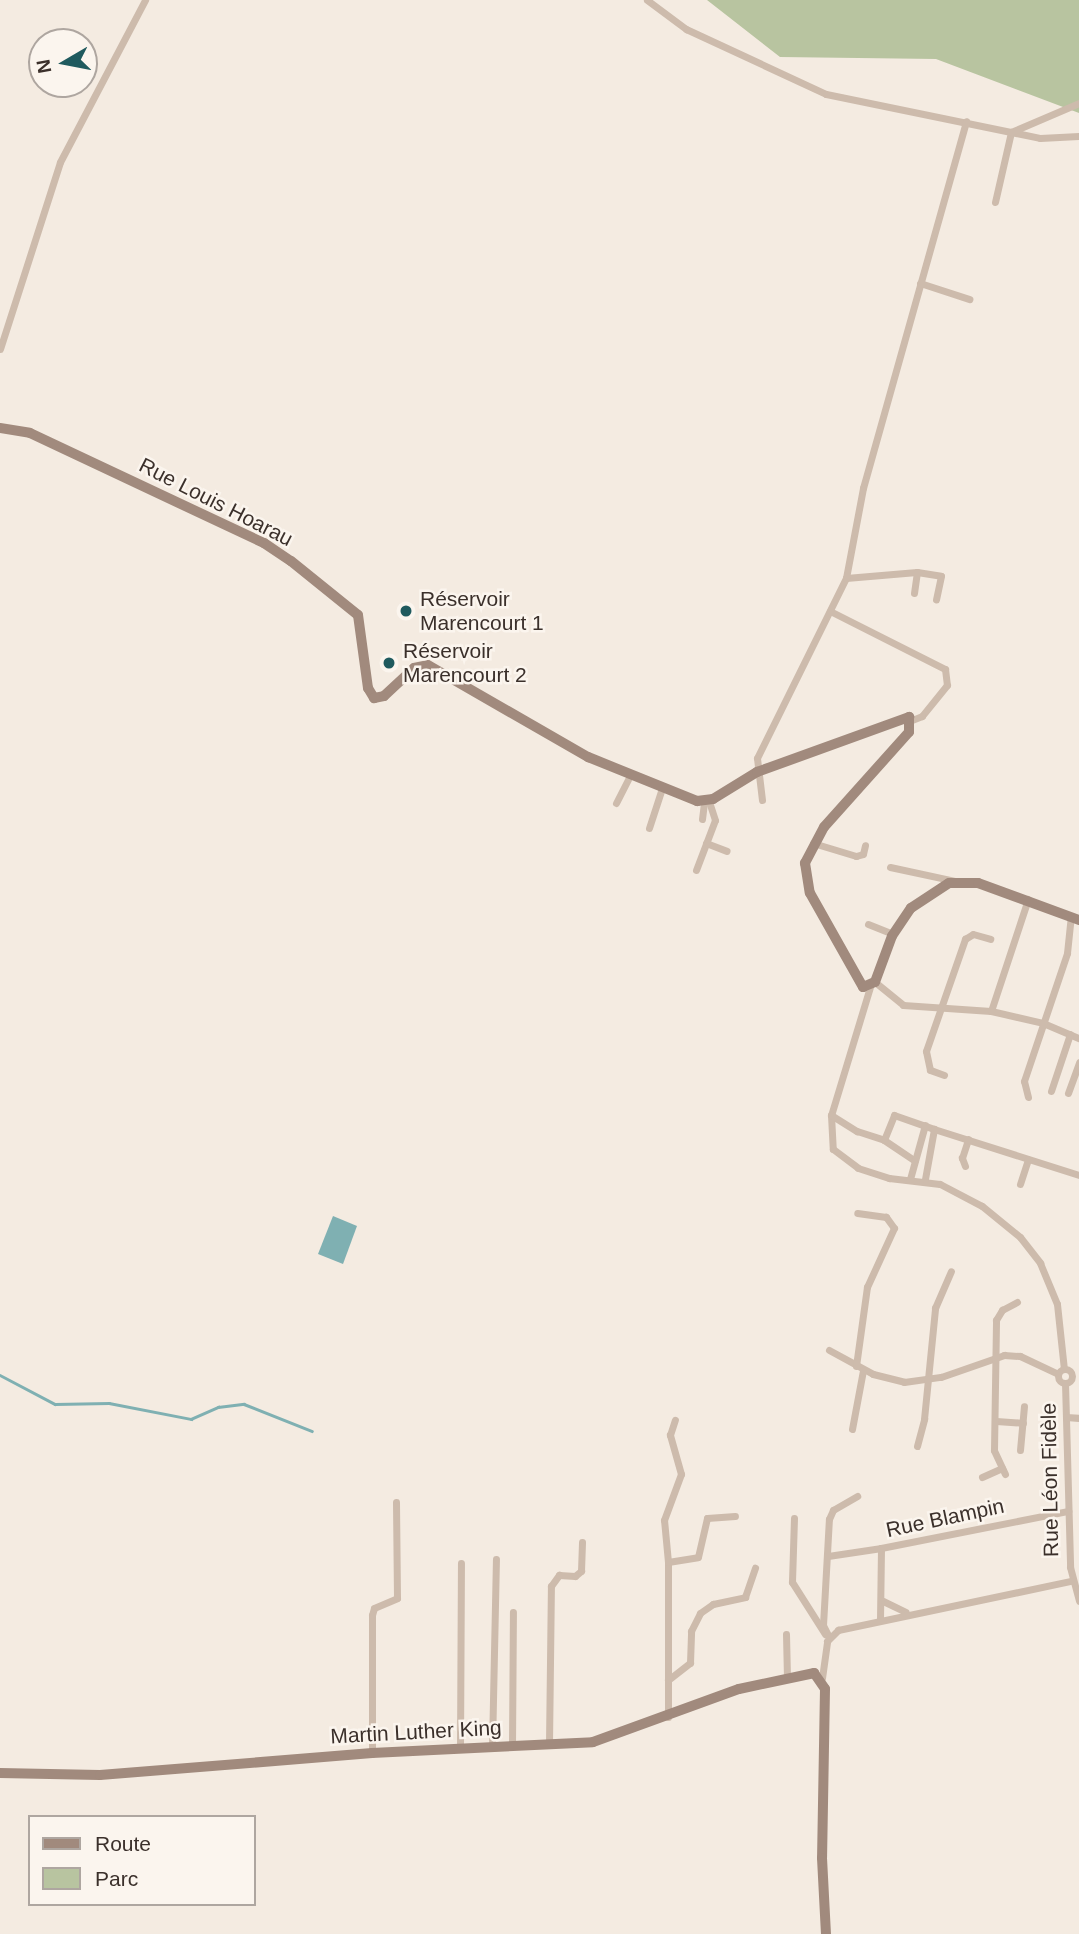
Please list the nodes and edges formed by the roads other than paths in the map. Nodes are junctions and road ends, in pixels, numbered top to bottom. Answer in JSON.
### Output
{"nodes":[{"id":1,"x":145,"y":0,"type":"edge"},
{"id":2,"x":647,"y":0,"type":"edge"},
{"id":3,"x":1079,"y":103,"type":"edge"},
{"id":4,"x":966,"y":121,"type":"junction"},
{"id":5,"x":1011,"y":132,"type":"junction"},
{"id":6,"x":1079,"y":136,"type":"edge"},
{"id":7,"x":995,"y":202,"type":"dead end"},
{"id":8,"x":920,"y":283,"type":"junction"},
{"id":9,"x":969,"y":299,"type":"dead end"},
{"id":10,"x":0,"y":349,"type":"edge"},
{"id":11,"x":0,"y":428,"type":"edge"},
{"id":12,"x":917,"y":572,"type":"junction"},
{"id":13,"x":846,"y":578,"type":"junction"},
{"id":14,"x":914,"y":593,"type":"dead end"},
{"id":15,"x":936,"y":599,"type":"dead end"},
{"id":16,"x":830,"y":611,"type":"junction"},
{"id":17,"x":912,"y":720,"type":"junction"},
{"id":18,"x":757,"y":772,"type":"junction"},
{"id":19,"x":630,"y":776,"type":"junction"},
{"id":20,"x":662,"y":788,"type":"junction"},
{"id":21,"x":762,"y":800,"type":"dead end"},
{"id":22,"x":706,"y":801,"type":"junction"},
{"id":23,"x":617,"y":803,"type":"dead end"},
{"id":24,"x":702,"y":819,"type":"dead end"},
{"id":25,"x":649,"y":828,"type":"dead end"},
{"id":26,"x":813,"y":844,"type":"junction"},
{"id":27,"x":706,"y":845,"type":"junction"},
{"id":28,"x":865,"y":845,"type":"dead end"},
{"id":29,"x":715,"y":851,"type":"dead end"},
{"id":30,"x":727,"y":851,"type":"dead end"},
{"id":31,"x":890,"y":867,"type":"dead end"},
{"id":32,"x":696,"y":870,"type":"dead end"},
{"id":33,"x":956,"y":882,"type":"junction"},
{"id":34,"x":1028,"y":899,"type":"junction"},
{"id":35,"x":1075,"y":918,"type":"edge"},
{"id":36,"x":868,"y":924,"type":"dead end"},
{"id":37,"x":893,"y":934,"type":"junction"},
{"id":38,"x":990,"y":939,"type":"dead end"},
{"id":39,"x":872,"y":984,"type":"junction"},
{"id":40,"x":944,"y":1007,"type":"junction"},
{"id":41,"x":991,"y":1011,"type":"junction"},
{"id":42,"x":1043,"y":1023,"type":"junction"},
{"id":43,"x":1070,"y":1034,"type":"junction"},
{"id":44,"x":1079,"y":1038,"type":"edge"},
{"id":45,"x":1079,"y":1062,"type":"edge"},
{"id":46,"x":944,"y":1075,"type":"dead end"},
{"id":47,"x":1051,"y":1091,"type":"dead end"},
{"id":48,"x":1068,"y":1093,"type":"dead end"},
{"id":49,"x":1028,"y":1097,"type":"dead end"},
{"id":50,"x":831,"y":1115,"type":"junction"},
{"id":51,"x":925,"y":1125,"type":"junction"},
{"id":52,"x":934,"y":1129,"type":"junction"},
{"id":53,"x":968,"y":1139,"type":"junction"},
{"id":54,"x":884,"y":1140,"type":"junction"},
{"id":55,"x":1028,"y":1159,"type":"junction"},
{"id":56,"x":915,"y":1161,"type":"junction"},
{"id":57,"x":965,"y":1166,"type":"dead end"},
{"id":58,"x":1079,"y":1175,"type":"edge"},
{"id":59,"x":910,"y":1178,"type":"junction"},
{"id":60,"x":925,"y":1179,"type":"junction"},
{"id":61,"x":1020,"y":1184,"type":"dead end"},
{"id":62,"x":856,"y":1213,"type":"dead end"},
{"id":63,"x":951,"y":1271,"type":"dead end"},
{"id":64,"x":1017,"y":1301,"type":"dead end"},
{"id":65,"x":829,"y":1350,"type":"dead end"},
{"id":66,"x":996,"y":1355,"type":"junction"},
{"id":67,"x":860,"y":1368,"type":"junction"},
{"id":68,"x":1061,"y":1371,"type":"junction"},
{"id":69,"x":1076,"y":1377,"type":"edge"},
{"id":70,"x":928,"y":1380,"type":"junction"},
{"id":71,"x":1065,"y":1383,"type":"junction"},
{"id":72,"x":1024,"y":1406,"type":"dead end"},
{"id":73,"x":1066,"y":1417,"type":"junction"},
{"id":74,"x":1079,"y":1418,"type":"edge"},
{"id":75,"x":676,"y":1420,"type":"dead end"},
{"id":76,"x":996,"y":1421,"type":"junction"},
{"id":77,"x":1023,"y":1423,"type":"junction"},
{"id":78,"x":852,"y":1429,"type":"dead end"},
{"id":79,"x":916,"y":1446,"type":"dead end"},
{"id":80,"x":1020,"y":1450,"type":"dead end"},
{"id":81,"x":982,"y":1477,"type":"dead end"},
{"id":82,"x":1068,"y":1481,"type":"junction"},
{"id":83,"x":1079,"y":1482,"type":"edge"},
{"id":84,"x":857,"y":1496,"type":"dead end"},
{"id":85,"x":396,"y":1502,"type":"dead end"},
{"id":86,"x":1068,"y":1511,"type":"junction"},
{"id":87,"x":736,"y":1516,"type":"dead end"},
{"id":88,"x":794,"y":1518,"type":"dead end"},
{"id":89,"x":582,"y":1542,"type":"dead end"},
{"id":90,"x":881,"y":1548,"type":"junction"},
{"id":91,"x":828,"y":1556,"type":"junction"},
{"id":92,"x":496,"y":1559,"type":"dead end"},
{"id":93,"x":668,"y":1562,"type":"junction"},
{"id":94,"x":461,"y":1563,"type":"dead end"},
{"id":95,"x":755,"y":1568,"type":"dead end"},
{"id":96,"x":1079,"y":1573,"type":"edge"},
{"id":97,"x":1071,"y":1578,"type":"junction"},
{"id":98,"x":883,"y":1600,"type":"junction"},
{"id":99,"x":1079,"y":1601,"type":"edge"},
{"id":100,"x":513,"y":1612,"type":"dead end"},
{"id":101,"x":912,"y":1614,"type":"junction"},
{"id":102,"x":880,"y":1620,"type":"junction"},
{"id":103,"x":786,"y":1634,"type":"dead end"},
{"id":104,"x":827,"y":1635,"type":"junction"},
{"id":105,"x":787,"y":1677,"type":"junction"},
{"id":106,"x":822,"y":1678,"type":"junction"},
{"id":107,"x":668,"y":1680,"type":"junction"},
{"id":108,"x":668,"y":1718,"type":"junction"},
{"id":109,"x":550,"y":1744,"type":"junction"},
{"id":110,"x":512,"y":1746,"type":"junction"},
{"id":111,"x":460,"y":1748,"type":"junction"},
{"id":112,"x":492,"y":1748,"type":"junction"},
{"id":113,"x":372,"y":1752,"type":"junction"},
{"id":114,"x":0,"y":1773,"type":"edge"},
{"id":115,"x":826,"y":1934,"type":"edge"}],
"edges":[{"from":1,"to":10,"type":"street"},
{"from":2,"to":4,"type":"street"},
{"from":3,"to":5,"type":"street"},
{"from":4,"to":5,"type":"street"},
{"from":4,"to":8,"type":"street"},
{"from":5,"to":6,"type":"street"},
{"from":5,"to":7,"type":"street"},
{"from":8,"to":9,"type":"street"},
{"from":8,"to":13,"type":"street"},
{"from":11,"to":19,"type":"main road","name":"Rue Louis Hoarau"},
{"from":12,"to":13,"type":"street"},
{"from":12,"to":14,"type":"street"},
{"from":12,"to":15,"type":"street"},
{"from":13,"to":16,"type":"street"},
{"from":16,"to":17,"type":"street"},
{"from":16,"to":18,"type":"street"},
{"from":17,"to":18,"type":"main road"},
{"from":17,"to":26,"type":"main road"},
{"from":18,"to":21,"type":"street"},
{"from":18,"to":22,"type":"main road"},
{"from":19,"to":20,"type":"main road","name":"Rue Louis Hoarau"},
{"from":19,"to":23,"type":"street"},
{"from":20,"to":22,"type":"main road","name":"Rue Louis Hoarau"},
{"from":20,"to":25,"type":"street"},
{"from":22,"to":24,"type":"street"},
{"from":22,"to":27,"type":"street"},
{"from":26,"to":28,"type":"street"},
{"from":26,"to":39,"type":"main road"},
{"from":27,"to":29,"type":"street"},
{"from":27,"to":30,"type":"street"},
{"from":27,"to":32,"type":"street"},
{"from":31,"to":33,"type":"street"},
{"from":33,"to":34,"type":"main road"},
{"from":33,"to":37,"type":"main road"},
{"from":34,"to":35,"type":"main road"},
{"from":34,"to":41,"type":"street"},
{"from":35,"to":42,"type":"street"},
{"from":36,"to":37,"type":"street"},
{"from":37,"to":39,"type":"main road"},
{"from":38,"to":40,"type":"street"},
{"from":39,"to":40,"type":"street"},
{"from":39,"to":50,"type":"street"},
{"from":40,"to":41,"type":"street"},
{"from":40,"to":46,"type":"street"},
{"from":41,"to":42,"type":"street"},
{"from":42,"to":43,"type":"street"},
{"from":42,"to":49,"type":"street"},
{"from":43,"to":44,"type":"street"},
{"from":43,"to":47,"type":"street"},
{"from":45,"to":48,"type":"street"},
{"from":50,"to":54,"type":"street"},
{"from":50,"to":59,"type":"street"},
{"from":51,"to":52,"type":"street"},
{"from":51,"to":54,"type":"street"},
{"from":51,"to":56,"type":"street"},
{"from":52,"to":53,"type":"street"},
{"from":52,"to":60,"type":"street"},
{"from":53,"to":55,"type":"street"},
{"from":53,"to":57,"type":"street"},
{"from":54,"to":56,"type":"street"},
{"from":55,"to":58,"type":"street"},
{"from":55,"to":61,"type":"street"},
{"from":56,"to":59,"type":"street"},
{"from":59,"to":60,"type":"street"},
{"from":60,"to":68,"type":"street"},
{"from":62,"to":67,"type":"street"},
{"from":63,"to":70,"type":"street"},
{"from":64,"to":66,"type":"street"},
{"from":65,"to":67,"type":"street"},
{"from":66,"to":68,"type":"street"},
{"from":66,"to":70,"type":"street"},
{"from":66,"to":76,"type":"street"},
{"from":67,"to":70,"type":"street"},
{"from":67,"to":78,"type":"street"},
{"from":68,"to":69,"type":"street"},
{"from":68,"to":71,"type":"street"},
{"from":69,"to":71,"type":"street"},
{"from":70,"to":79,"type":"street"},
{"from":71,"to":73,"type":"street","name":"Rue Léon Fidèle"},
{"from":72,"to":77,"type":"street"},
{"from":73,"to":74,"type":"street"},
{"from":73,"to":82,"type":"street","name":"Rue Léon Fidèle"},
{"from":75,"to":93,"type":"street"},
{"from":76,"to":77,"type":"street"},
{"from":76,"to":81,"type":"street"},
{"from":77,"to":80,"type":"street"},
{"from":82,"to":83,"type":"street"},
{"from":82,"to":86,"type":"street","name":"Rue Léon Fidèle"},
{"from":84,"to":91,"type":"street"},
{"from":85,"to":113,"type":"street"},
{"from":86,"to":90,"type":"street","name":"Rue Blampin"},
{"from":86,"to":97,"type":"street","name":"Rue Léon Fidèle"},
{"from":87,"to":93,"type":"street"},
{"from":88,"to":104,"type":"street"},
{"from":89,"to":109,"type":"street"},
{"from":90,"to":91,"type":"street"},
{"from":90,"to":98,"type":"street","name":"Rue Blampin"},
{"from":91,"to":104,"type":"street"},
{"from":92,"to":112,"type":"street"},
{"from":93,"to":107,"type":"street"},
{"from":94,"to":111,"type":"street"},
{"from":95,"to":107,"type":"street"},
{"from":96,"to":97,"type":"street"},
{"from":97,"to":99,"type":"street"},
{"from":97,"to":101,"type":"street"},
{"from":98,"to":101,"type":"street"},
{"from":98,"to":102,"type":"street","name":"Rue Blampin"},
{"from":100,"to":110,"type":"street"},
{"from":101,"to":102,"type":"street"},
{"from":102,"to":104,"type":"street"},
{"from":103,"to":105,"type":"street"},
{"from":104,"to":106,"type":"street"},
{"from":105,"to":106,"type":"main road","name":"Martin Luther King"},
{"from":105,"to":108,"type":"main road","name":"Martin Luther King"},
{"from":106,"to":115,"type":"main road"},
{"from":107,"to":108,"type":"street"},
{"from":108,"to":109,"type":"main road","name":"Martin Luther King"},
{"from":109,"to":110,"type":"main road","name":"Martin Luther King"},
{"from":110,"to":112,"type":"main road","name":"Martin Luther King"},
{"from":111,"to":112,"type":"main road","name":"Martin Luther King"},
{"from":111,"to":113,"type":"main road","name":"Martin Luther King"},
{"from":113,"to":114,"type":"main road","name":"Martin Luther King"}]}
